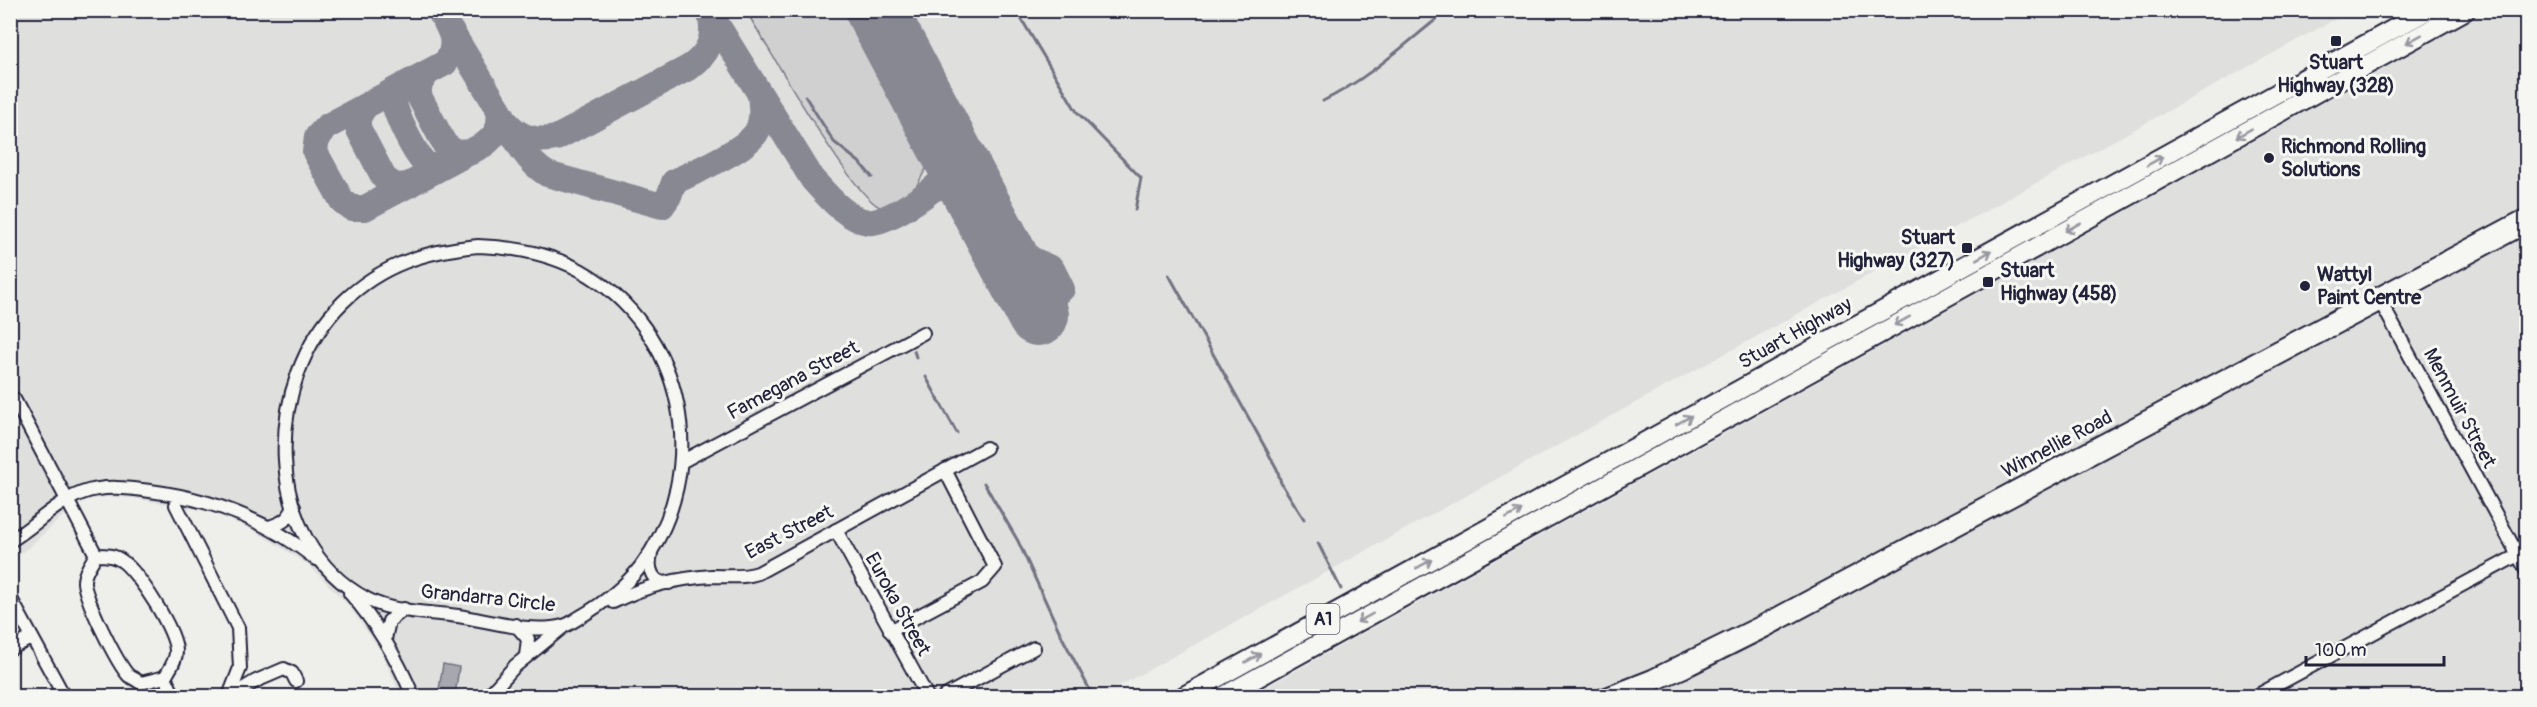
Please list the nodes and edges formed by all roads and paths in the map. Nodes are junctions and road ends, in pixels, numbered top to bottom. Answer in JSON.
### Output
{"nodes":[{"id":1,"x":2428,"y":10,"type":"edge"},
{"id":2,"x":2466,"y":10,"type":"edge"},
{"id":3,"x":2526,"y":215,"type":"edge"},
{"id":4,"x":2526,"y":227,"type":"edge"},
{"id":5,"x":2029,"y":230,"type":"junction"},
{"id":6,"x":2038,"y":246,"type":"junction"},
{"id":7,"x":2380,"y":299,"type":"junction"},
{"id":8,"x":923,"y":333,"type":"dead end"},
{"id":9,"x":14,"y":399,"type":"dead end"},
{"id":10,"x":986,"y":448,"type":"dead end"},
{"id":11,"x":681,"y":462,"type":"junction"},
{"id":12,"x":945,"y":470,"type":"junction"},
{"id":13,"x":68,"y":499,"type":"junction"},
{"id":14,"x":176,"y":505,"type":"dead end"},
{"id":15,"x":294,"y":507,"type":"junction"},
{"id":16,"x":269,"y":527,"type":"junction"},
{"id":17,"x":836,"y":530,"type":"junction"},
{"id":18,"x":10,"y":541,"type":"edge"},
{"id":19,"x":652,"y":550,"type":"junction"},
{"id":20,"x":96,"y":555,"type":"junction"},
{"id":21,"x":2518,"y":555,"type":"junction"},
{"id":22,"x":2526,"y":570,"type":"edge"},
{"id":23,"x":334,"y":575,"type":"junction"},
{"id":24,"x":670,"y":583,"type":"junction"},
{"id":25,"x":10,"y":597,"type":"edge"},
{"id":26,"x":404,"y":609,"type":"junction"},
{"id":27,"x":595,"y":609,"type":"junction"},
{"id":28,"x":516,"y":626,"type":"junction"},
{"id":29,"x":564,"y":626,"type":"junction"},
{"id":30,"x":890,"y":631,"type":"junction"},
{"id":31,"x":31,"y":638,"type":"junction"},
{"id":32,"x":385,"y":639,"type":"junction"},
{"id":33,"x":1034,"y":648,"type":"dead end"},
{"id":34,"x":10,"y":649,"type":"edge"},
{"id":35,"x":526,"y":656,"type":"junction"},
{"id":36,"x":1230,"y":671,"type":"junction"},
{"id":37,"x":1269,"y":671,"type":"junction"},
{"id":38,"x":165,"y":677,"type":"junction"},
{"id":39,"x":296,"y":681,"type":"dead end"},
{"id":40,"x":64,"y":696,"type":"edge"},
{"id":41,"x":174,"y":696,"type":"edge"},
{"id":42,"x":230,"y":696,"type":"edge"},
{"id":43,"x":412,"y":696,"type":"edge"},
{"id":44,"x":488,"y":696,"type":"edge"},
{"id":45,"x":927,"y":696,"type":"edge"},
{"id":46,"x":945,"y":696,"type":"edge"},
{"id":47,"x":1184,"y":696,"type":"edge"},
{"id":48,"x":1194,"y":696,"type":"edge"},
{"id":49,"x":1221,"y":696,"type":"edge"},
{"id":50,"x":1243,"y":696,"type":"edge"},
{"id":51,"x":1601,"y":696,"type":"edge"},
{"id":52,"x":1627,"y":696,"type":"edge"},
{"id":53,"x":2256,"y":696,"type":"edge"}],
"edges":[{"from":5,"to":1,"type":"highway","name":"Stuart Highway","number":"A1","one_way":true},
{"from":2,"to":6,"type":"highway","number":"A1","one_way":true},
{"from":3,"to":7,"type":"street","name":"Winnellie Road"},
{"from":4,"to":7,"type":"street","name":"Winnellie Road"},
{"from":5,"to":6,"type":"highway"},
{"from":36,"to":5,"type":"highway","name":"Stuart Highway","number":"A1","one_way":true},
{"from":6,"to":37,"type":"highway","number":"A1","one_way":true},
{"from":7,"to":21,"type":"street","name":"Menmuir Street"},
{"from":7,"to":51,"type":"street","name":"Winnellie Road"},
{"from":7,"to":52,"type":"street","name":"Winnellie Road"},
{"from":8,"to":11,"type":"street","name":"Famegana Street"},
{"from":9,"to":13,"type":"street"},
{"from":10,"to":12,"type":"street","name":"East Street"},
{"from":11,"to":15,"type":"street","name":"Grandarra Circle"},
{"from":11,"to":19,"type":"street","name":"Grandarra Circle"},
{"from":12,"to":17,"type":"street","name":"East Street"},
{"from":12,"to":30,"type":"street"},
{"from":13,"to":16,"type":"street"},
{"from":13,"to":18,"type":"street"},
{"from":13,"to":20,"type":"street"},
{"from":14,"to":42,"type":"street"},
{"from":15,"to":16,"type":"street"},
{"from":15,"to":23,"type":"street","name":"Grandarra Circle"},
{"from":16,"to":23,"type":"street"},
{"from":17,"to":24,"type":"street","name":"East Street"},
{"from":17,"to":30,"type":"street","name":"Euroka Street"},
{"from":19,"to":24,"type":"street"},
{"from":19,"to":27,"type":"street","name":"Grandarra Circle"},
{"from":20,"to":38,"type":"street"},
{"from":20,"to":38,"type":"street"},
{"from":21,"to":22,"type":"street","name":"Menmuir Street"},
{"from":21,"to":53,"type":"street"},
{"from":23,"to":26,"type":"street","name":"Grandarra Circle"},
{"from":23,"to":32,"type":"street"},
{"from":24,"to":27,"type":"street","name":"East Street"},
{"from":25,"to":31,"type":"street"},
{"from":26,"to":28,"type":"street","name":"Grandarra Circle"},
{"from":26,"to":32,"type":"street"},
{"from":27,"to":29,"type":"street","name":"Grandarra Circle"},
{"from":28,"to":29,"type":"street","name":"Grandarra Circle"},
{"from":28,"to":35,"type":"street"},
{"from":29,"to":35,"type":"street"},
{"from":30,"to":45,"type":"street","name":"Euroka Street"},
{"from":31,"to":34,"type":"street"},
{"from":31,"to":40,"type":"street"},
{"from":32,"to":43,"type":"street"},
{"from":33,"to":46,"type":"street"},
{"from":35,"to":44,"type":"street"},
{"from":36,"to":47,"type":"highway","name":"Stuart Highway","number":"A1"},
{"from":36,"to":49,"type":"highway"},
{"from":37,"to":49,"type":"highway","number":"A1"},
{"from":37,"to":50,"type":"street"},
{"from":38,"to":41,"type":"street"},
{"from":39,"to":42,"type":"street"},
{"from":48,"to":49,"type":"highway"}]}
